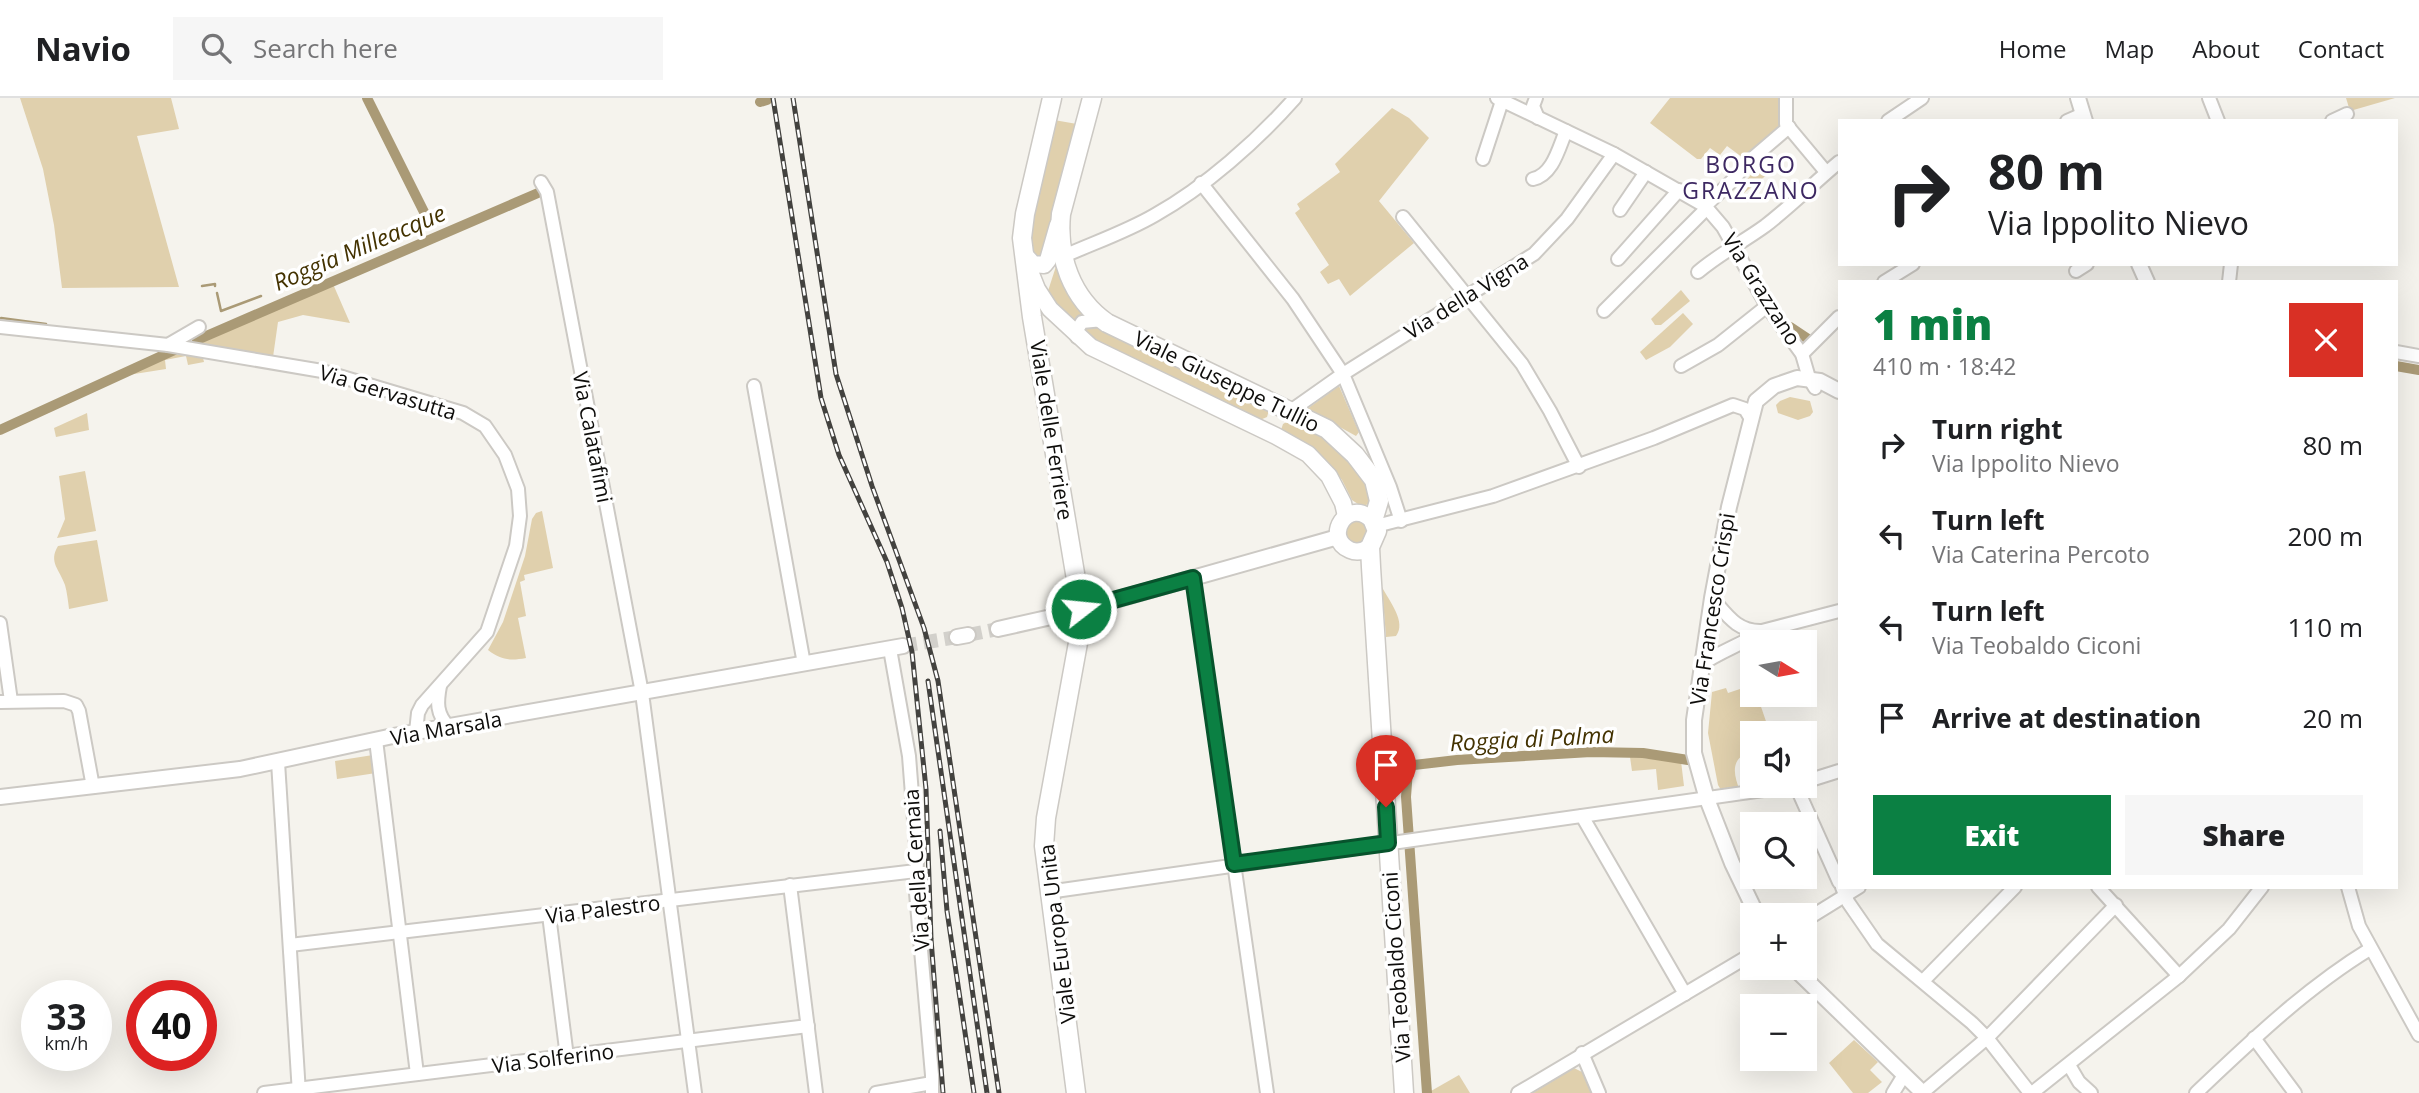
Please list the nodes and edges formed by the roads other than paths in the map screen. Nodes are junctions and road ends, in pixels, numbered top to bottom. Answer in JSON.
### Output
{"nodes":[{"id":1,"x":1052,"y":98,"type":"edge"},
{"id":2,"x":1092,"y":98,"type":"edge"},
{"id":3,"x":1295,"y":98,"type":"edge"},
{"id":4,"x":1536,"y":98,"type":"edge"},
{"id":5,"x":1786,"y":98,"type":"edge"},
{"id":6,"x":1922,"y":98,"type":"edge"},
{"id":7,"x":2078,"y":98,"type":"edge"},
{"id":8,"x":2209,"y":98,"type":"edge"},
{"id":9,"x":1500,"y":99,"type":"edge"},
{"id":10,"x":2347,"y":114,"type":"dead end"},
{"id":11,"x":1538,"y":118,"type":"junction"},
{"id":12,"x":2084,"y":118,"type":"edge"},
{"id":13,"x":1891,"y":119,"type":"edge"},
{"id":14,"x":2217,"y":119,"type":"edge"},
{"id":15,"x":2336,"y":119,"type":"edge"},
{"id":16,"x":1789,"y":127,"type":"junction"},
{"id":17,"x":1566,"y":131,"type":"junction"},
{"id":18,"x":1614,"y":154,"type":"junction"},
{"id":19,"x":1483,"y":159,"type":"dead end"},
{"id":20,"x":1838,"y":163,"type":"edge"},
{"id":21,"x":1646,"y":172,"type":"junction"},
{"id":22,"x":1826,"y":172,"type":"junction"},
{"id":23,"x":1533,"y":179,"type":"dead end"},
{"id":24,"x":541,"y":183,"type":"dead end"},
{"id":25,"x":1201,"y":183,"type":"junction"},
{"id":26,"x":1679,"y":190,"type":"junction"},
{"id":27,"x":1706,"y":207,"type":"junction"},
{"id":28,"x":1620,"y":210,"type":"dead end"},
{"id":29,"x":1062,"y":214,"type":"junction"},
{"id":30,"x":1403,"y":217,"type":"dead end"},
{"id":31,"x":1735,"y":245,"type":"junction"},
{"id":32,"x":1023,"y":252,"type":"junction"},
{"id":33,"x":1062,"y":257,"type":"junction"},
{"id":34,"x":1618,"y":259,"type":"dead end"},
{"id":35,"x":1910,"y":266,"type":"edge"},
{"id":36,"x":1698,"y":272,"type":"dead end"},
{"id":37,"x":1887,"y":280,"type":"edge"},
{"id":38,"x":1041,"y":295,"type":"joint"},
{"id":39,"x":1467,"y":296,"type":"junction"},
{"id":40,"x":1767,"y":306,"type":"junction"},
{"id":41,"x":1604,"y":312,"type":"dead end"},
{"id":42,"x":1838,"y":318,"type":"edge"},
{"id":43,"x":1103,"y":320,"type":"junction"},
{"id":44,"x":0,"y":327,"type":"edge"},
{"id":45,"x":200,"y":327,"type":"dead end"},
{"id":46,"x":1077,"y":337,"type":"junction"},
{"id":47,"x":176,"y":347,"type":"junction"},
{"id":48,"x":2398,"y":352,"type":"edge"},
{"id":49,"x":2419,"y":356,"type":"edge"},
{"id":50,"x":1803,"y":357,"type":"junction"},
{"id":51,"x":1681,"y":366,"type":"dead end"},
{"id":52,"x":1343,"y":374,"type":"junction"},
{"id":53,"x":1793,"y":379,"type":"junction"},
{"id":54,"x":1812,"y":383,"type":"junction"},
{"id":55,"x":754,"y":386,"type":"dead end"},
{"id":56,"x":1765,"y":392,"type":"junction"},
{"id":57,"x":1838,"y":392,"type":"edge"},
{"id":58,"x":1733,"y":405,"type":"junction"},
{"id":59,"x":1292,"y":410,"type":"junction"},
{"id":60,"x":1751,"y":419,"type":"junction"},
{"id":61,"x":1579,"y":467,"type":"junction"},
{"id":62,"x":1346,"y":516,"type":"junction"},
{"id":63,"x":1401,"y":521,"type":"junction"},
{"id":64,"x":1375,"y":523,"type":"junction"},
{"id":65,"x":1338,"y":537,"type":"junction"},
{"id":66,"x":1370,"y":547,"type":"junction"},
{"id":67,"x":1193,"y":578,"type":"junction"},
{"id":68,"x":1712,"y":598,"type":"junction"},
{"id":69,"x":1081,"y":609,"type":"junction"},
{"id":70,"x":1838,"y":611,"type":"edge"},
{"id":71,"x":0,"y":623,"type":"edge"},
{"id":72,"x":1735,"y":624,"type":"junction"},
{"id":73,"x":1746,"y":630,"type":"edge"},
{"id":74,"x":1766,"y":630,"type":"edge"},
{"id":75,"x":1740,"y":638,"type":"edge"},
{"id":76,"x":1077,"y":641,"type":"junction"},
{"id":77,"x":1740,"y":644,"type":"edge"},
{"id":78,"x":897,"y":648,"type":"joint"},
{"id":79,"x":1729,"y":649,"type":"junction"},
{"id":80,"x":804,"y":664,"type":"junction"},
{"id":81,"x":1702,"y":664,"type":"junction"},
{"id":82,"x":440,"y":685,"type":"junction"},
{"id":83,"x":642,"y":693,"type":"junction"},
{"id":84,"x":6,"y":702,"type":"edge"},
{"id":85,"x":449,"y":727,"type":"junction"},
{"id":86,"x":416,"y":732,"type":"junction"},
{"id":87,"x":376,"y":740,"type":"junction"},
{"id":88,"x":278,"y":762,"type":"junction"},
{"id":89,"x":1838,"y":771,"type":"edge"},
{"id":90,"x":1817,"y":778,"type":"edge"},
{"id":91,"x":93,"y":787,"type":"junction"},
{"id":92,"x":1740,"y":794,"type":"edge"},
{"id":93,"x":0,"y":797,"type":"edge"},
{"id":94,"x":1800,"y":798,"type":"edge"},
{"id":95,"x":1707,"y":799,"type":"junction"},
{"id":96,"x":1582,"y":816,"type":"junction"},
{"id":97,"x":1395,"y":842,"type":"junction"},
{"id":98,"x":1234,"y":864,"type":"junction"},
{"id":99,"x":916,"y":871,"type":"junction"},
{"id":100,"x":1838,"y":880,"type":"edge"},
{"id":101,"x":790,"y":885,"type":"junction"},
{"id":102,"x":2013,"y":889,"type":"edge"},
{"id":103,"x":2100,"y":889,"type":"edge"},
{"id":104,"x":2260,"y":889,"type":"edge"},
{"id":105,"x":2348,"y":889,"type":"edge"},
{"id":106,"x":1048,"y":891,"type":"junction"},
{"id":107,"x":1843,"y":891,"type":"edge"},
{"id":108,"x":670,"y":900,"type":"junction"},
{"id":109,"x":1751,"y":903,"type":"edge"},
{"id":110,"x":2116,"y":905,"type":"junction"},
{"id":111,"x":1817,"y":911,"type":"edge"},
{"id":112,"x":549,"y":915,"type":"junction"},
{"id":113,"x":400,"y":933,"type":"junction"},
{"id":114,"x":290,"y":945,"type":"junction"},
{"id":115,"x":2370,"y":948,"type":"junction"},
{"id":116,"x":1740,"y":961,"type":"edge"},
{"id":117,"x":2179,"y":976,"type":"junction"},
{"id":118,"x":1806,"y":980,"type":"edge"},
{"id":119,"x":1923,"y":981,"type":"junction"},
{"id":120,"x":1685,"y":994,"type":"junction"},
{"id":121,"x":808,"y":1026,"type":"junction"},
{"id":122,"x":2419,"y":1035,"type":"edge"},
{"id":123,"x":1987,"y":1038,"type":"junction"},
{"id":124,"x":2254,"y":1038,"type":"junction"},
{"id":125,"x":688,"y":1041,"type":"junction"},
{"id":126,"x":1582,"y":1053,"type":"junction"},
{"id":127,"x":567,"y":1056,"type":"junction"},
{"id":128,"x":2069,"y":1065,"type":"junction"},
{"id":129,"x":417,"y":1074,"type":"junction"},
{"id":130,"x":1904,"y":1075,"type":"junction"},
{"id":131,"x":932,"y":1088,"type":"edge"},
{"id":132,"x":299,"y":1091,"type":"edge"},
{"id":133,"x":264,"y":1093,"type":"edge"},
{"id":134,"x":695,"y":1093,"type":"edge"},
{"id":135,"x":816,"y":1093,"type":"edge"},
{"id":136,"x":876,"y":1093,"type":"edge"},
{"id":137,"x":1076,"y":1093,"type":"edge"},
{"id":138,"x":1267,"y":1093,"type":"edge"},
{"id":139,"x":1404,"y":1093,"type":"edge"},
{"id":140,"x":1518,"y":1093,"type":"edge"},
{"id":141,"x":1599,"y":1093,"type":"edge"},
{"id":142,"x":1893,"y":1093,"type":"edge"},
{"id":143,"x":1922,"y":1093,"type":"edge"},
{"id":144,"x":2031,"y":1093,"type":"edge"},
{"id":145,"x":2091,"y":1093,"type":"edge"},
{"id":146,"x":2196,"y":1093,"type":"edge"},
{"id":147,"x":2295,"y":1093,"type":"edge"}],
"edges":[{"from":1,"to":32,"type":"main road","name":"Viale delle Ferriere"},
{"from":2,"to":29,"type":"main road"},
{"from":3,"to":25,"type":"street"},
{"from":4,"to":11,"type":"street"},
{"from":5,"to":16,"type":"street"},
{"from":6,"to":13,"type":"street"},
{"from":7,"to":12,"type":"street"},
{"from":8,"to":14,"type":"street"},
{"from":9,"to":11,"type":"street","name":"Via Grazzano"},
{"from":9,"to":19,"type":"street"},
{"from":10,"to":15,"type":"street"},
{"from":11,"to":17,"type":"street","name":"Via Grazzano"},
{"from":16,"to":22,"type":"street"},
{"from":16,"to":27,"type":"street"},
{"from":17,"to":18,"type":"street","name":"Via Grazzano"},
{"from":17,"to":23,"type":"street"},
{"from":18,"to":21,"type":"street","name":"Via Grazzano"},
{"from":18,"to":39,"type":"street","name":"Via della Vigna"},
{"from":20,"to":22,"type":"street"},
{"from":21,"to":26,"type":"street","name":"Via Grazzano"},
{"from":21,"to":28,"type":"street"},
{"from":22,"to":31,"type":"street"},
{"from":24,"to":83,"type":"street","name":"Via Calatafimi"},
{"from":25,"to":33,"type":"street"},
{"from":25,"to":52,"type":"street"},
{"from":26,"to":27,"type":"street","name":"Via Grazzano"},
{"from":26,"to":34,"type":"street"},
{"from":27,"to":31,"type":"street","name":"Via Grazzano"},
{"from":27,"to":41,"type":"street"},
{"from":29,"to":32,"type":"main road"},
{"from":29,"to":33,"type":"main road"},
{"from":30,"to":39,"type":"street"},
{"from":31,"to":36,"type":"street"},
{"from":31,"to":40,"type":"street","name":"Via Grazzano"},
{"from":32,"to":38,"type":"main road","name":"Viale delle Ferriere"},
{"from":32,"to":69,"type":"main road","name":"Viale delle Ferriere"},
{"from":33,"to":43,"type":"main road","name":"Viale Giuseppe Tullio"},
{"from":35,"to":37,"type":"street"},
{"from":38,"to":46,"type":"main road","name":"Viale Giuseppe Tullio"},
{"from":39,"to":52,"type":"street","name":"Via della Vigna"},
{"from":39,"to":61,"type":"street"},
{"from":40,"to":50,"type":"street","name":"Via Grazzano"},
{"from":40,"to":51,"type":"street"},
{"from":42,"to":50,"type":"street"},
{"from":43,"to":46,"type":"street"},
{"from":43,"to":59,"type":"main road","name":"Viale Giuseppe Tullio"},
{"from":44,"to":47,"type":"street","name":"Via Gervasutta"},
{"from":45,"to":47,"type":"street"},
{"from":46,"to":62,"type":"main road","name":"Viale Giuseppe Tullio"},
{"from":47,"to":82,"type":"street","name":"Via Gervasutta"},
{"from":48,"to":49,"type":"street"},
{"from":50,"to":53,"type":"street","name":"Via Grazzano"},
{"from":50,"to":54,"type":"street","name":"Via Grazzano"},
{"from":52,"to":59,"type":"street","name":"Via della Vigna"},
{"from":52,"to":63,"type":"street"},
{"from":53,"to":54,"type":"street"},
{"from":53,"to":56,"type":"street"},
{"from":54,"to":57,"type":"street"},
{"from":54,"to":60,"type":"street"},
{"from":55,"to":80,"type":"street"},
{"from":56,"to":58,"type":"street"},
{"from":56,"to":60,"type":"street"},
{"from":58,"to":60,"type":"street"},
{"from":58,"to":61,"type":"street"},
{"from":59,"to":64,"type":"main road","name":"Viale Giuseppe Tullio"},
{"from":60,"to":68,"type":"street","name":"Via Francesco Crispi"},
{"from":61,"to":63,"type":"street"},
{"from":62,"to":64,"type":"main road"},
{"from":62,"to":65,"type":"main road"},
{"from":63,"to":64,"type":"street"},
{"from":64,"to":66,"type":"main road"},
{"from":65,"to":66,"type":"main road"},
{"from":65,"to":67,"type":"street"},
{"from":66,"to":97,"type":"main road","name":"Via Teobaldo Ciconi"},
{"from":67,"to":69,"type":"street"},
{"from":67,"to":98,"type":"street"},
{"from":68,"to":72,"type":"street"},
{"from":68,"to":81,"type":"street","name":"Via Francesco Crispi"},
{"from":69,"to":76,"type":"main road","name":"Viale Europa Unita"},
{"from":69,"to":76,"type":"street"},
{"from":70,"to":74,"type":"street"},
{"from":71,"to":84,"type":"street"},
{"from":72,"to":73,"type":"street"},
{"from":72,"to":75,"type":"street"},
{"from":72,"to":79,"type":"street"},
{"from":76,"to":106,"type":"main road","name":"Viale Europa Unita"},
{"from":77,"to":79,"type":"street"},
{"from":78,"to":80,"type":"street","name":"Via Marsala"},
{"from":78,"to":99,"type":"street","name":"Via della Cernaia"},
{"from":79,"to":81,"type":"street"},
{"from":80,"to":83,"type":"street","name":"Via Marsala"},
{"from":81,"to":95,"type":"street","name":"Via Francesco Crispi"},
{"from":82,"to":85,"type":"street"},
{"from":82,"to":86,"type":"street","name":"Via Gervasutta"},
{"from":83,"to":85,"type":"street","name":"Via Marsala"},
{"from":83,"to":108,"type":"street","name":"Via Calatafimi"},
{"from":84,"to":91,"type":"street"},
{"from":85,"to":86,"type":"street","name":"Via Marsala"},
{"from":86,"to":87,"type":"street","name":"Via Marsala"},
{"from":87,"to":88,"type":"street","name":"Via Marsala"},
{"from":87,"to":113,"type":"street"},
{"from":88,"to":91,"type":"street","name":"Via Marsala"},
{"from":88,"to":114,"type":"street"},
{"from":89,"to":90,"type":"street"},
{"from":91,"to":93,"type":"street","name":"Via Marsala"},
{"from":92,"to":95,"type":"street"},
{"from":94,"to":100,"type":"street"},
{"from":95,"to":96,"type":"street"},
{"from":95,"to":109,"type":"street","name":"Via Francesco Crispi"},
{"from":96,"to":97,"type":"street"},
{"from":96,"to":120,"type":"street"},
{"from":97,"to":98,"type":"street"},
{"from":97,"to":139,"type":"main road","name":"Via Teobaldo Ciconi"},
{"from":98,"to":106,"type":"street"},
{"from":98,"to":138,"type":"street"},
{"from":99,"to":101,"type":"street","name":"Via Palestro"},
{"from":99,"to":131,"type":"street","name":"Via della Cernaia"},
{"from":101,"to":108,"type":"street","name":"Via Palestro"},
{"from":101,"to":121,"type":"street"},
{"from":102,"to":119,"type":"street"},
{"from":103,"to":110,"type":"street"},
{"from":104,"to":117,"type":"street"},
{"from":105,"to":115,"type":"street"},
{"from":106,"to":137,"type":"main road","name":"Viale Europa Unita"},
{"from":107,"to":111,"type":"street"},
{"from":107,"to":119,"type":"street"},
{"from":108,"to":112,"type":"street","name":"Via Palestro"},
{"from":108,"to":125,"type":"street","name":"Via Calatafimi"},
{"from":110,"to":117,"type":"street"},
{"from":110,"to":123,"type":"street"},
{"from":112,"to":113,"type":"street","name":"Via Palestro"},
{"from":112,"to":127,"type":"street"},
{"from":113,"to":114,"type":"street","name":"Via Palestro"},
{"from":113,"to":129,"type":"street"},
{"from":114,"to":132,"type":"street"},
{"from":115,"to":122,"type":"street"},
{"from":115,"to":124,"type":"street"},
{"from":116,"to":120,"type":"street"},
{"from":117,"to":128,"type":"street"},
{"from":118,"to":130,"type":"street"},
{"from":119,"to":123,"type":"street"},
{"from":120,"to":126,"type":"street"},
{"from":121,"to":125,"type":"street","name":"Via Solferino"},
{"from":121,"to":135,"type":"street"},
{"from":123,"to":143,"type":"street"},
{"from":123,"to":144,"type":"street"},
{"from":124,"to":146,"type":"street"},
{"from":124,"to":147,"type":"street"},
{"from":125,"to":127,"type":"street","name":"Via Solferino"},
{"from":125,"to":134,"type":"street","name":"Via Calatafimi"},
{"from":126,"to":140,"type":"street"},
{"from":126,"to":141,"type":"street"},
{"from":127,"to":129,"type":"street","name":"Via Solferino"},
{"from":128,"to":144,"type":"street"},
{"from":128,"to":145,"type":"street"},
{"from":129,"to":132,"type":"street","name":"Via Solferino"},
{"from":130,"to":142,"type":"street"},
{"from":130,"to":143,"type":"street"},
{"from":131,"to":136,"type":"street"},
{"from":132,"to":133,"type":"street","name":"Via Solferino"}]}
